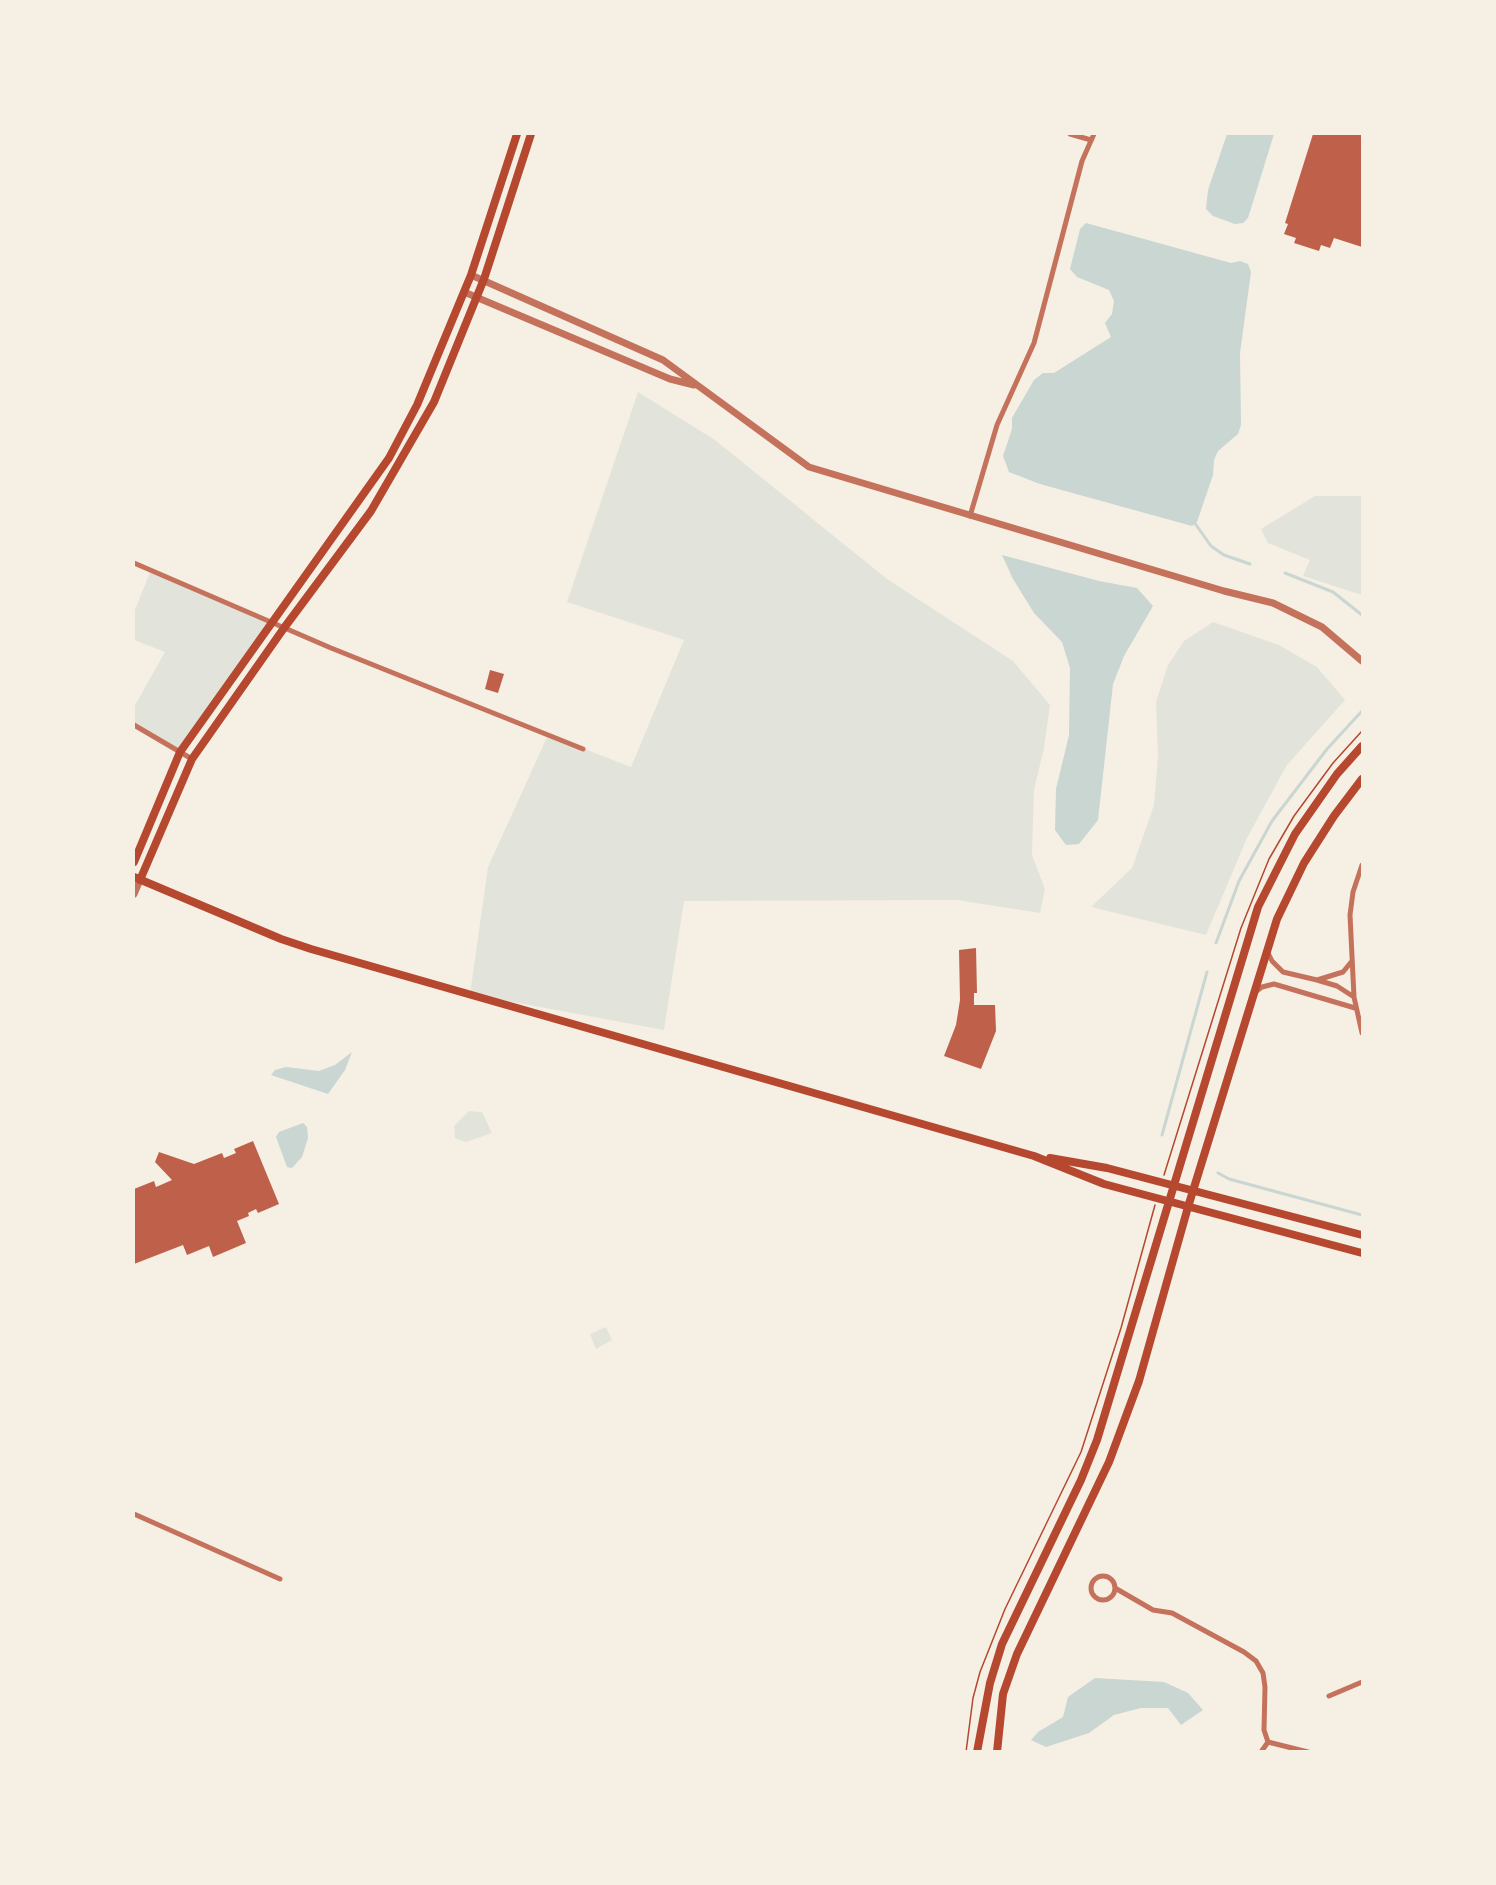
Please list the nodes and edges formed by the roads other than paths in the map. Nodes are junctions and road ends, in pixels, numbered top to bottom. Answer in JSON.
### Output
{"nodes":[{"id":1,"x":517,"y":134,"type":"edge"},
{"id":2,"x":531,"y":134,"type":"edge"},
{"id":3,"x":1070,"y":134,"type":"edge"},
{"id":4,"x":1094,"y":134,"type":"edge"},
{"id":5,"x":1091,"y":140,"type":"junction"},
{"id":6,"x":471,"y":275,"type":"junction"},
{"id":7,"x":484,"y":279,"type":"junction"},
{"id":8,"x":464,"y":292,"type":"junction"},
{"id":9,"x":476,"y":297,"type":"junction"},
{"id":10,"x":699,"y":386,"type":"junction"},
{"id":11,"x":970,"y":516,"type":"junction"},
{"id":12,"x":134,"y":563,"type":"edge"},
{"id":13,"x":272,"y":622,"type":"junction"},
{"id":14,"x":284,"y":628,"type":"junction"},
{"id":15,"x":1362,"y":661,"type":"edge"},
{"id":16,"x":134,"y":725,"type":"edge"},
{"id":17,"x":1362,"y":746,"type":"edge"},
{"id":18,"x":583,"y":749,"type":"dead end"},
{"id":19,"x":180,"y":752,"type":"junction"},
{"id":20,"x":192,"y":759,"type":"junction"},
{"id":21,"x":1362,"y":779,"type":"edge"},
{"id":22,"x":134,"y":862,"type":"edge"},
{"id":23,"x":1362,"y":865,"type":"edge"},
{"id":24,"x":136,"y":878,"type":"edge"},
{"id":25,"x":134,"y":894,"type":"edge"},
{"id":26,"x":1266,"y":949,"type":"junction"},
{"id":27,"x":1352,"y":961,"type":"junction"},
{"id":28,"x":1317,"y":980,"type":"junction"},
{"id":29,"x":1252,"y":994,"type":"junction"},
{"id":30,"x":1354,"y":997,"type":"junction"},
{"id":31,"x":1356,"y":1008,"type":"junction"},
{"id":32,"x":1362,"y":1033,"type":"edge"},
{"id":33,"x":1034,"y":1156,"type":"junction"},
{"id":34,"x":1175,"y":1186,"type":"junction"},
{"id":35,"x":1194,"y":1191,"type":"junction"},
{"id":36,"x":1170,"y":1201,"type":"junction"},
{"id":37,"x":1188,"y":1207,"type":"junction"},
{"id":38,"x":1362,"y":1235,"type":"edge"},
{"id":39,"x":1362,"y":1253,"type":"edge"},
{"id":40,"x":134,"y":1514,"type":"edge"},
{"id":41,"x":280,"y":1579,"type":"dead end"},
{"id":42,"x":1115,"y":1588,"type":"junction"},
{"id":43,"x":1362,"y":1682,"type":"edge"},
{"id":44,"x":1329,"y":1696,"type":"dead end"},
{"id":45,"x":1268,"y":1742,"type":"junction"},
{"id":46,"x":977,"y":1752,"type":"edge"},
{"id":47,"x":997,"y":1752,"type":"edge"},
{"id":48,"x":1261,"y":1752,"type":"edge"},
{"id":49,"x":1308,"y":1752,"type":"edge"}],
"edges":[{"from":1,"to":6,"type":"main road"},
{"from":2,"to":7,"type":"main road"},
{"from":3,"to":5,"type":"street"},
{"from":4,"to":5,"type":"street"},
{"from":5,"to":11,"type":"street"},
{"from":6,"to":7,"type":"street"},
{"from":6,"to":8,"type":"main road"},
{"from":7,"to":9,"type":"main road"},
{"from":7,"to":10,"type":"street"},
{"from":8,"to":9,"type":"street"},
{"from":8,"to":13,"type":"main road"},
{"from":9,"to":10,"type":"street"},
{"from":9,"to":14,"type":"main road"},
{"from":10,"to":11,"type":"street"},
{"from":11,"to":15,"type":"street"},
{"from":12,"to":13,"type":"street"},
{"from":13,"to":14,"type":"street"},
{"from":13,"to":19,"type":"main road"},
{"from":14,"to":18,"type":"street"},
{"from":14,"to":20,"type":"main road"},
{"from":16,"to":19,"type":"street"},
{"from":17,"to":34,"type":"main road"},
{"from":19,"to":20,"type":"street"},
{"from":19,"to":22,"type":"main road"},
{"from":20,"to":24,"type":"main road"},
{"from":21,"to":26,"type":"main road"},
{"from":23,"to":27,"type":"street"},
{"from":24,"to":25,"type":"street"},
{"from":24,"to":33,"type":"main road"},
{"from":26,"to":28,"type":"street"},
{"from":26,"to":29,"type":"main road"},
{"from":27,"to":28,"type":"street"},
{"from":27,"to":30,"type":"street"},
{"from":28,"to":30,"type":"street"},
{"from":29,"to":31,"type":"street"},
{"from":29,"to":35,"type":"main road"},
{"from":30,"to":31,"type":"street"},
{"from":31,"to":32,"type":"street"},
{"from":33,"to":34,"type":"main road"},
{"from":33,"to":36,"type":"main road"},
{"from":34,"to":35,"type":"main road"},
{"from":34,"to":36,"type":"main road"},
{"from":35,"to":37,"type":"main road"},
{"from":35,"to":38,"type":"main road"},
{"from":36,"to":37,"type":"main road"},
{"from":36,"to":46,"type":"main road"},
{"from":37,"to":39,"type":"main road"},
{"from":37,"to":47,"type":"main road"},
{"from":40,"to":41,"type":"street"},
{"from":42,"to":42,"type":"street"},
{"from":42,"to":45,"type":"street"},
{"from":43,"to":44,"type":"street"},
{"from":45,"to":48,"type":"street"},
{"from":45,"to":49,"type":"street"}]}
